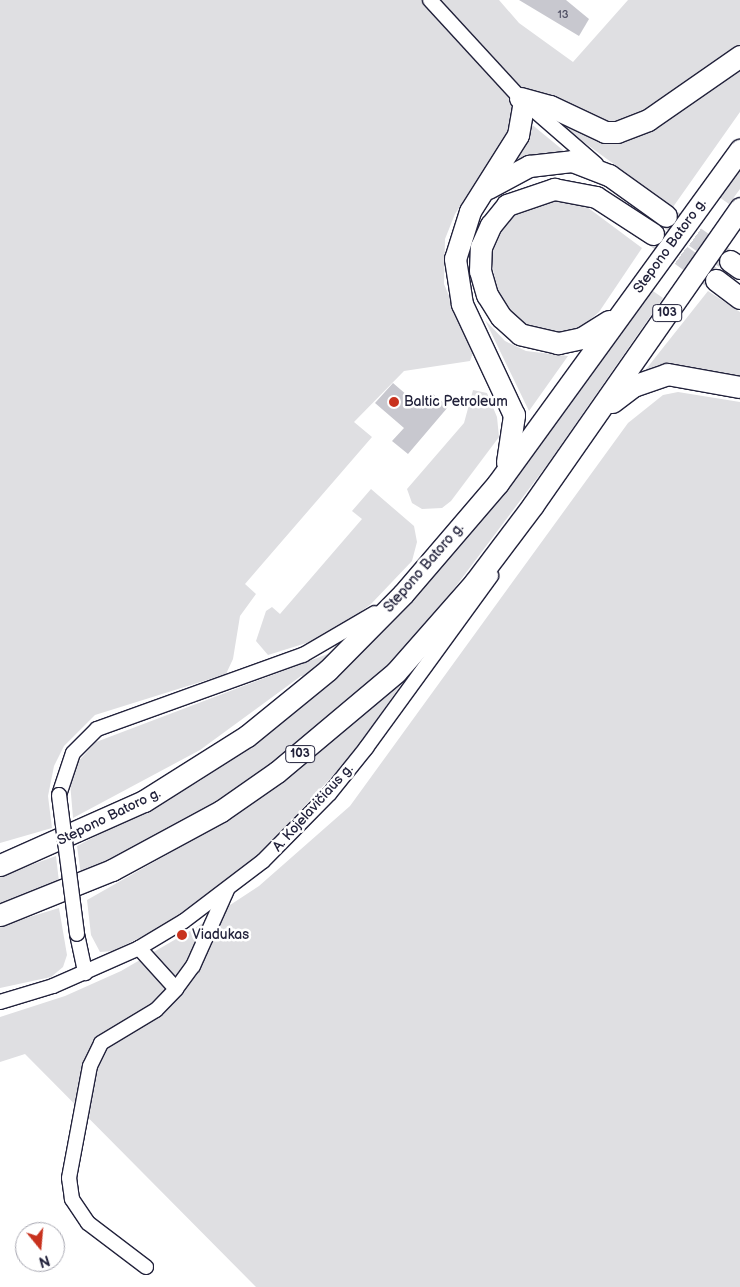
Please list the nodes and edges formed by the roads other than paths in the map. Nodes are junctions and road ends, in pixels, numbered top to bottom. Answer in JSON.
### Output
{"nodes":[{"id":1,"x":430,"y":0,"type":"edge"},
{"id":2,"x":740,"y":56,"type":"edge"},
{"id":3,"x":522,"y":100,"type":"junction"},
{"id":4,"x":740,"y":150,"type":"edge"},
{"id":5,"x":610,"y":175,"type":"junction"},
{"id":6,"x":479,"y":196,"type":"junction"},
{"id":7,"x":740,"y":208,"type":"edge"},
{"id":8,"x":666,"y":216,"type":"tunnel mouth"},
{"id":9,"x":653,"y":234,"type":"tunnel mouth"},
{"id":10,"x":716,"y":280,"type":"tunnel mouth"},
{"id":11,"x":740,"y":298,"type":"edge"},
{"id":12,"x":629,"y":302,"type":"junction"},
{"id":13,"x":740,"y":387,"type":"edge"},
{"id":14,"x":592,"y":418,"type":"junction"},
{"id":15,"x":498,"y":483,"type":"junction"},
{"id":16,"x":533,"y":505,"type":"junction"},
{"id":17,"x":403,"y":594,"type":"junction"},
{"id":18,"x":0,"y":864,"type":"edge"},
{"id":19,"x":227,"y":890,"type":"junction"},
{"id":20,"x":0,"y":915,"type":"edge"},
{"id":21,"x":139,"y":948,"type":"junction"},
{"id":22,"x":85,"y":973,"type":"junction"},
{"id":23,"x":176,"y":989,"type":"junction"},
{"id":24,"x":0,"y":1002,"type":"edge"},
{"id":25,"x":146,"y":1267,"type":"dead end"}],
"edges":[{"from":1,"to":3,"type":"street"},
{"from":2,"to":3,"type":"main road"},
{"from":3,"to":5,"type":"street"},
{"from":3,"to":6,"type":"main road"},
{"from":4,"to":12,"type":"main road","name":"Stepono Batoro g.","number":"103"},
{"from":5,"to":6,"type":"main road"},
{"from":5,"to":8,"type":"main road"},
{"from":6,"to":15,"type":"main road"},
{"from":7,"to":14,"type":"main road","number":"103"},
{"from":9,"to":12,"type":"main road"},
{"from":10,"to":11,"type":"main road"},
{"from":12,"to":15,"type":"main road","name":"Stepono Batoro g.","number":"103"},
{"from":13,"to":14,"type":"main road"},
{"from":14,"to":16,"type":"main road","number":"103"},
{"from":15,"to":17,"type":"main road","name":"Stepono Batoro g.","number":"103"},
{"from":16,"to":19,"type":"street","name":"A. Kojelavičiaus g."},
{"from":16,"to":20,"type":"main road","number":"103"},
{"from":17,"to":18,"type":"main road","name":"Stepono Batoro g.","number":"103"},
{"from":17,"to":22,"type":"street","bridge":true},
{"from":19,"to":21,"type":"street","name":"A. Kojelavičiaus g."},
{"from":19,"to":23,"type":"street"},
{"from":21,"to":22,"type":"street","name":"A. Kojelavičiaus g."},
{"from":21,"to":23,"type":"street"},
{"from":22,"to":24,"type":"street","name":"A. Kojelavičiaus g."},
{"from":23,"to":25,"type":"street"}]}
